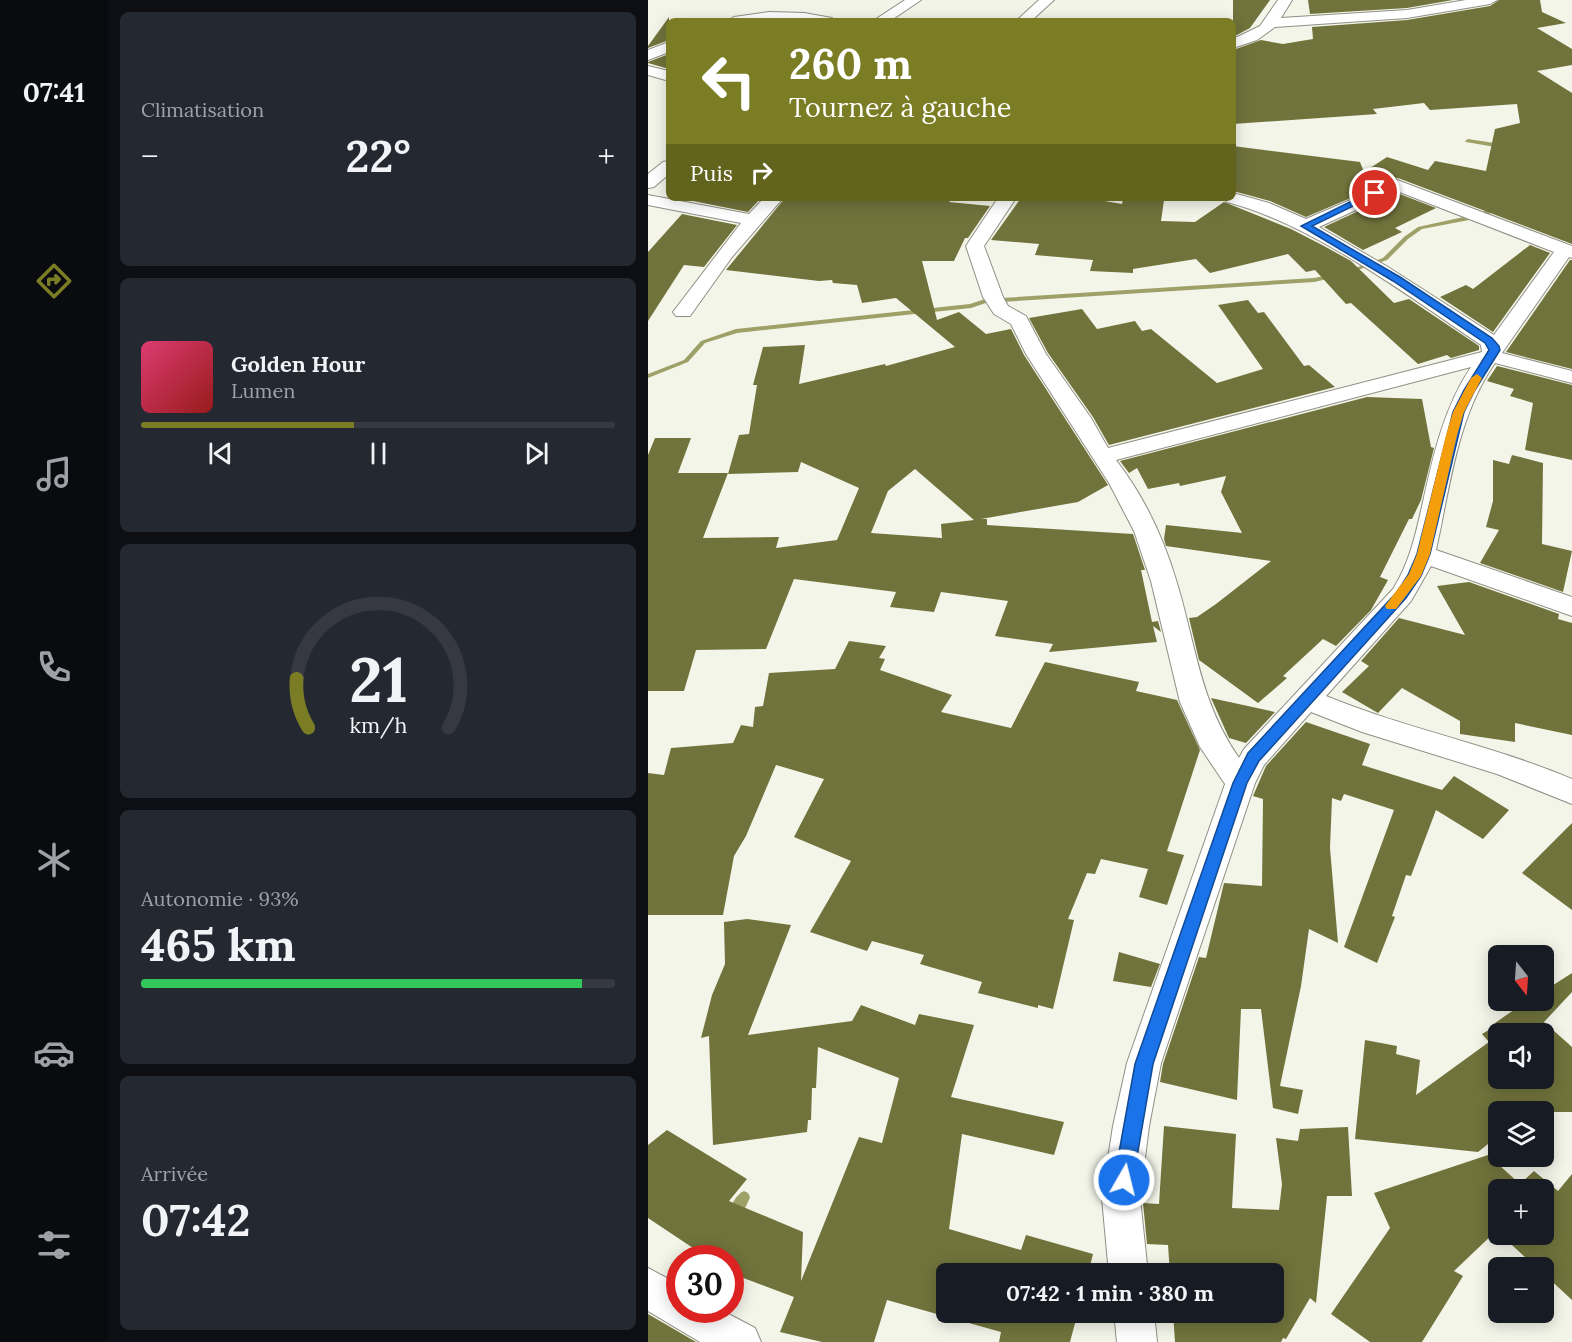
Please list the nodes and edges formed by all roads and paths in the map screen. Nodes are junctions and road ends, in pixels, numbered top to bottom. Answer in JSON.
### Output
{"nodes":[{"id":1,"x":914,"y":0,"type":"edge"},
{"id":2,"x":1047,"y":0,"type":"edge"},
{"id":3,"x":1285,"y":0,"type":"edge"},
{"id":4,"x":1490,"y":0,"type":"edge"},
{"id":5,"x":746,"y":18,"type":"edge"},
{"id":6,"x":808,"y":18,"type":"edge"},
{"id":7,"x":885,"y":18,"type":"edge"},
{"id":8,"x":1026,"y":18,"type":"edge"},
{"id":9,"x":1273,"y":23,"type":"junction"},
{"id":10,"x":1236,"y":43,"type":"edge"},
{"id":11,"x":666,"y":48,"type":"edge"},
{"id":12,"x":648,"y":57,"type":"edge"},
{"id":13,"x":648,"y":70,"type":"edge"},
{"id":14,"x":666,"y":75,"type":"edge"},
{"id":15,"x":666,"y":168,"type":"edge"},
{"id":16,"x":648,"y":183,"type":"edge"},
{"id":17,"x":1236,"y":199,"type":"edge"},
{"id":18,"x":648,"y":200,"type":"edge"},
{"id":19,"x":771,"y":201,"type":"edge"},
{"id":20,"x":1005,"y":201,"type":"edge"},
{"id":21,"x":752,"y":220,"type":"junction"},
{"id":22,"x":1306,"y":226,"type":"junction"},
{"id":23,"x":1568,"y":251,"type":"edge"},
{"id":24,"x":683,"y":312,"type":"dead end"},
{"id":25,"x":1492,"y":353,"type":"junction"},
{"id":26,"x":1572,"y":377,"type":"edge"},
{"id":27,"x":1102,"y":457,"type":"junction"},
{"id":28,"x":1424,"y":554,"type":"junction"},
{"id":29,"x":1572,"y":607,"type":"edge"},
{"id":30,"x":1307,"y":699,"type":"junction"},
{"id":31,"x":1240,"y":783,"type":"junction"},
{"id":32,"x":1572,"y":792,"type":"edge"},
{"id":33,"x":1128,"y":1263,"type":"edge"},
{"id":34,"x":648,"y":1288,"type":"edge"},
{"id":35,"x":666,"y":1300,"type":"edge"},
{"id":36,"x":706,"y":1323,"type":"edge"},
{"id":37,"x":1135,"y":1323,"type":"edge"},
{"id":38,"x":741,"y":1342,"type":"edge"},
{"id":39,"x":1137,"y":1342,"type":"edge"}],
"edges":[{"from":1,"to":7,"type":"street"},
{"from":2,"to":8,"type":"street"},
{"from":3,"to":9,"type":"street"},
{"from":4,"to":9,"type":"street"},
{"from":5,"to":6,"type":"street"},
{"from":9,"to":10,"type":"street"},
{"from":11,"to":12,"type":"street"},
{"from":13,"to":14,"type":"street"},
{"from":15,"to":16,"type":"street"},
{"from":17,"to":22,"type":"street"},
{"from":18,"to":21,"type":"street"},
{"from":19,"to":21,"type":"street"},
{"from":20,"to":27,"type":"street"},
{"from":21,"to":24,"type":"street"},
{"from":22,"to":23,"type":"street"},
{"from":22,"to":25,"type":"street"},
{"from":23,"to":25,"type":"street"},
{"from":25,"to":26,"type":"street"},
{"from":25,"to":27,"type":"street"},
{"from":25,"to":28,"type":"street"},
{"from":27,"to":31,"type":"street"},
{"from":28,"to":29,"type":"street"},
{"from":28,"to":30,"type":"street"},
{"from":30,"to":31,"type":"street"},
{"from":30,"to":32,"type":"street"},
{"from":31,"to":33,"type":"street"},
{"from":34,"to":35,"type":"street"},
{"from":36,"to":38,"type":"street"},
{"from":37,"to":39,"type":"street"}]}
